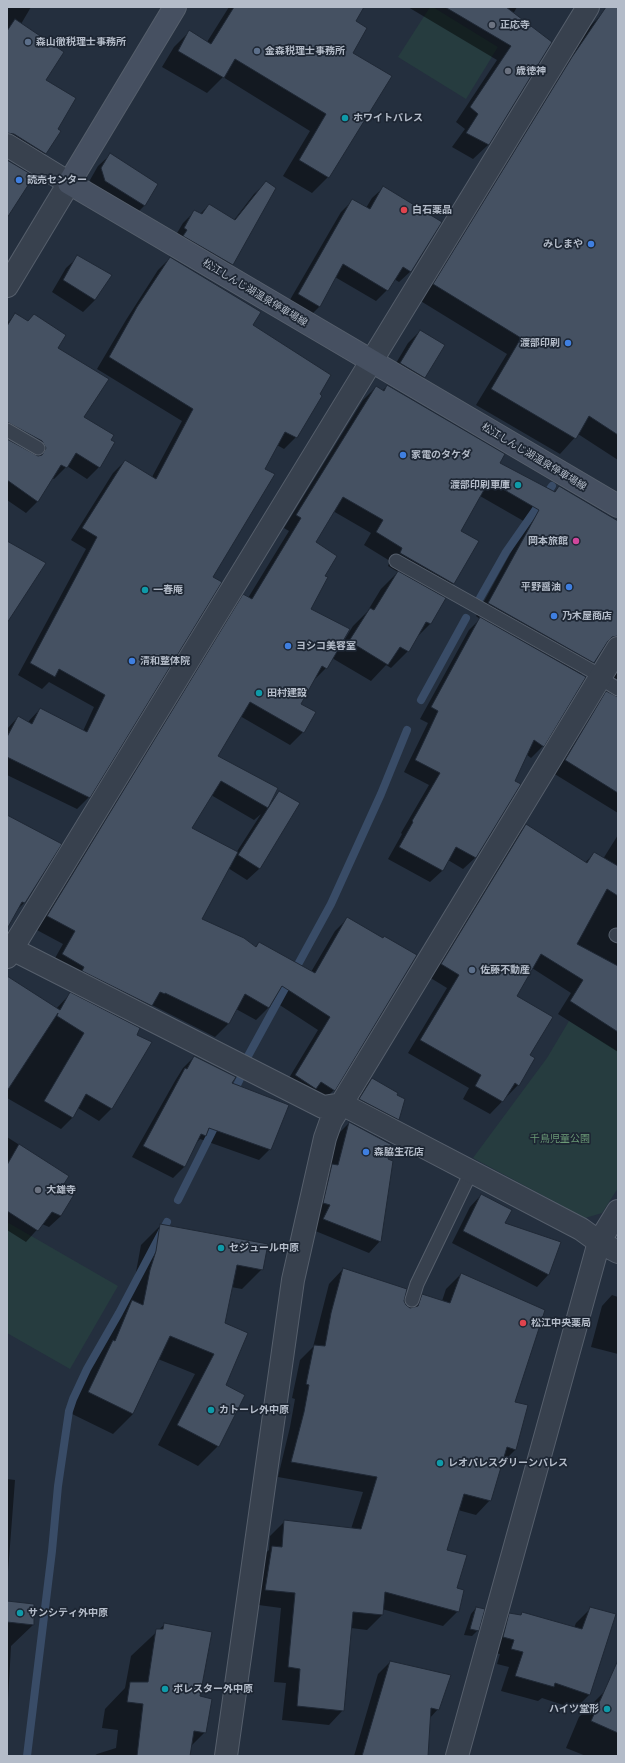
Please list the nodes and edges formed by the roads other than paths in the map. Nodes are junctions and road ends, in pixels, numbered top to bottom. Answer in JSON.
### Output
{"nodes":[{"id":1,"x":175,"y":7,"type":"edge"},
{"id":2,"x":588,"y":7,"type":"edge"},
{"id":3,"x":7,"y":145,"type":"edge"},
{"id":4,"x":69,"y":183,"type":"junction"},
{"id":5,"x":7,"y":286,"type":"edge"},
{"id":6,"x":372,"y":362,"type":"junction"},
{"id":7,"x":7,"y":430,"type":"edge"},
{"id":8,"x":38,"y":448,"type":"dead end"},
{"id":9,"x":618,"y":506,"type":"edge"},
{"id":10,"x":396,"y":561,"type":"dead end"},
{"id":11,"x":618,"y":648,"type":"edge"},
{"id":12,"x":600,"y":677,"type":"junction"},
{"id":13,"x":618,"y":689,"type":"edge"},
{"id":14,"x":9,"y":953,"type":"edge"},
{"id":15,"x":342,"y":1104,"type":"junction"},
{"id":16,"x":472,"y":1170,"type":"junction"},
{"id":17,"x":618,"y":1211,"type":"edge"},
{"id":18,"x":599,"y":1242,"type":"junction"},
{"id":19,"x":618,"y":1252,"type":"edge"},
{"id":20,"x":412,"y":1300,"type":"dead end"},
{"id":21,"x":226,"y":1756,"type":"edge"},
{"id":22,"x":457,"y":1756,"type":"edge"}],
"edges":[{"from":1,"to":4,"type":"main road"},
{"from":2,"to":6,"type":"street"},
{"from":3,"to":4,"type":"street"},
{"from":4,"to":5,"type":"street"},
{"from":4,"to":6,"type":"main road","name":"松江しんじ湖温泉停車場線"},
{"from":6,"to":9,"type":"main road","name":"松江しんじ湖温泉停車場線"},
{"from":6,"to":14,"type":"street"},
{"from":7,"to":8,"type":"lane"},
{"from":10,"to":12,"type":"lane"},
{"from":11,"to":12,"type":"street"},
{"from":12,"to":13,"type":"lane"},
{"from":12,"to":15,"type":"street"},
{"from":14,"to":15,"type":"street"},
{"from":15,"to":16,"type":"street"},
{"from":15,"to":21,"type":"street"},
{"from":16,"to":18,"type":"street"},
{"from":16,"to":20,"type":"lane"},
{"from":17,"to":18,"type":"street"},
{"from":18,"to":19,"type":"street"},
{"from":18,"to":22,"type":"street"}]}
